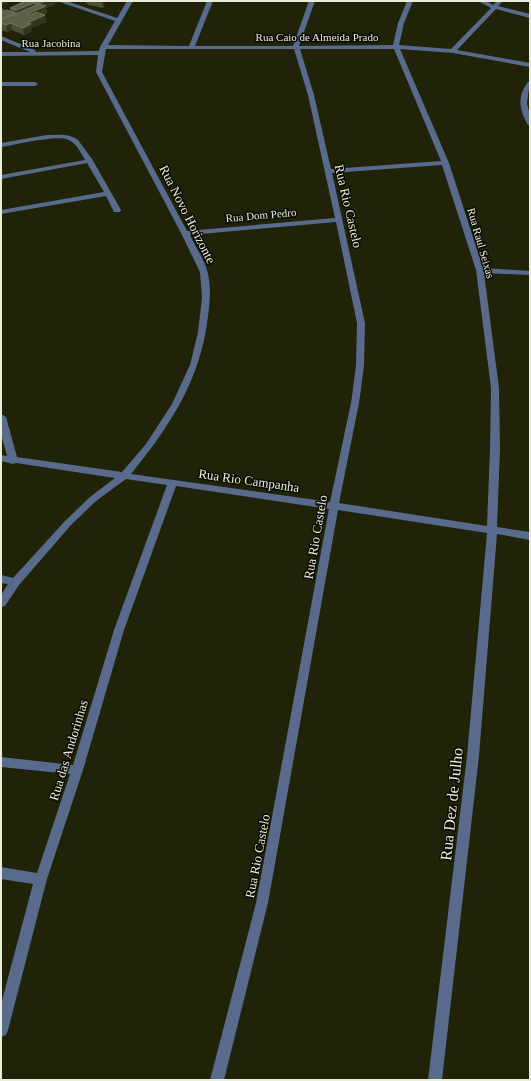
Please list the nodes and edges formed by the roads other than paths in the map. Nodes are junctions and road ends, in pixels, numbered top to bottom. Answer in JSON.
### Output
{"nodes":[{"id":1,"x":60,"y":1,"type":"edge"},
{"id":2,"x":130,"y":1,"type":"edge"},
{"id":3,"x":210,"y":1,"type":"edge"},
{"id":4,"x":312,"y":1,"type":"edge"},
{"id":5,"x":410,"y":1,"type":"edge"},
{"id":6,"x":481,"y":1,"type":"edge"},
{"id":7,"x":500,"y":1,"type":"edge"},
{"id":8,"x":494,"y":7,"type":"junction"},
{"id":9,"x":530,"y":16,"type":"edge"},
{"id":10,"x":118,"y":20,"type":"junction"},
{"id":11,"x":1,"y":38,"type":"edge"},
{"id":12,"x":396,"y":47,"type":"junction"},
{"id":13,"x":191,"y":48,"type":"junction"},
{"id":14,"x":296,"y":48,"type":"junction"},
{"id":15,"x":102,"y":50,"type":"junction"},
{"id":16,"x":453,"y":52,"type":"junction"},
{"id":17,"x":1,"y":54,"type":"edge"},
{"id":18,"x":39,"y":54,"type":"junction"},
{"id":19,"x":530,"y":65,"type":"edge"},
{"id":20,"x":530,"y":83,"type":"edge"},
{"id":21,"x":1,"y":84,"type":"edge"},
{"id":22,"x":35,"y":84,"type":"dead end"},
{"id":23,"x":530,"y":124,"type":"edge"},
{"id":24,"x":1,"y":145,"type":"edge"},
{"id":25,"x":88,"y":161,"type":"junction"},
{"id":26,"x":446,"y":163,"type":"junction"},
{"id":27,"x":327,"y":171,"type":"junction"},
{"id":28,"x":1,"y":177,"type":"edge"},
{"id":29,"x":107,"y":194,"type":"junction"},
{"id":30,"x":117,"y":210,"type":"dead end"},
{"id":31,"x":1,"y":212,"type":"edge"},
{"id":32,"x":338,"y":220,"type":"junction"},
{"id":33,"x":185,"y":233,"type":"junction"},
{"id":34,"x":480,"y":270,"type":"junction"},
{"id":35,"x":530,"y":273,"type":"edge"},
{"id":36,"x":1,"y":417,"type":"edge"},
{"id":37,"x":1,"y":458,"type":"edge"},
{"id":38,"x":13,"y":461,"type":"junction"},
{"id":39,"x":124,"y":476,"type":"junction"},
{"id":40,"x":173,"y":482,"type":"junction"},
{"id":41,"x":334,"y":506,"type":"junction"},
{"id":42,"x":492,"y":530,"type":"junction"},
{"id":43,"x":530,"y":536,"type":"edge"},
{"id":44,"x":1,"y":579,"type":"edge"},
{"id":45,"x":15,"y":582,"type":"junction"},
{"id":46,"x":1,"y":603,"type":"edge"},
{"id":47,"x":1,"y":762,"type":"edge"},
{"id":48,"x":77,"y":770,"type":"junction"},
{"id":49,"x":1,"y":873,"type":"edge"},
{"id":50,"x":41,"y":879,"type":"junction"},
{"id":51,"x":1,"y":1030,"type":"edge"},
{"id":52,"x":217,"y":1080,"type":"edge"},
{"id":53,"x":435,"y":1080,"type":"edge"}],
"edges":[{"from":1,"to":10,"type":"street"},
{"from":2,"to":10,"type":"street","name":"Rua Novo Horizonte"},
{"from":3,"to":13,"type":"street"},
{"from":4,"to":14,"type":"street"},
{"from":5,"to":12,"type":"street"},
{"from":6,"to":8,"type":"street"},
{"from":7,"to":8,"type":"street"},
{"from":8,"to":9,"type":"street"},
{"from":8,"to":16,"type":"street"},
{"from":10,"to":15,"type":"street","name":"Rua Novo Horizonte"},
{"from":11,"to":18,"type":"street"},
{"from":12,"to":14,"type":"street","name":"Rua Caio de Almeida Prado"},
{"from":12,"to":16,"type":"street","name":"Rua Caio de Almeida Prado"},
{"from":12,"to":26,"type":"street","name":"Rua Raul Seixas"},
{"from":13,"to":14,"type":"street","name":"Rua Caio de Almeida Prado"},
{"from":13,"to":15,"type":"street","name":"Rua Caio de Almeida Prado"},
{"from":14,"to":27,"type":"street","name":"Rua Rio Castelo"},
{"from":15,"to":18,"type":"street","name":"Rua Jacobina"},
{"from":15,"to":33,"type":"street","name":"Rua Novo Horizonte"},
{"from":16,"to":19,"type":"street","name":"Rua Caio de Almeida Prado"},
{"from":17,"to":18,"type":"street","name":"Rua Jacobina"},
{"from":20,"to":23,"type":"street"},
{"from":21,"to":22,"type":"street"},
{"from":24,"to":25,"type":"street"},
{"from":25,"to":28,"type":"street"},
{"from":25,"to":29,"type":"street"},
{"from":26,"to":27,"type":"street"},
{"from":26,"to":34,"type":"street","name":"Rua Raul Seixas"},
{"from":27,"to":32,"type":"street","name":"Rua Rio Castelo"},
{"from":29,"to":30,"type":"street"},
{"from":29,"to":31,"type":"street"},
{"from":32,"to":33,"type":"street","name":"Rua Dom Pedro"},
{"from":32,"to":41,"type":"street","name":"Rua Rio Castelo"},
{"from":33,"to":39,"type":"street","name":"Rua Novo Horizonte"},
{"from":34,"to":35,"type":"street"},
{"from":34,"to":42,"type":"street","name":"Rua Raul Seixas"},
{"from":36,"to":38,"type":"street"},
{"from":37,"to":38,"type":"street","name":"Rua Rio Campanha"},
{"from":38,"to":39,"type":"street","name":"Rua Rio Campanha"},
{"from":39,"to":40,"type":"street","name":"Rua Rio Campanha"},
{"from":39,"to":45,"type":"street","name":"Rua Novo Horizonte"},
{"from":40,"to":41,"type":"street","name":"Rua Rio Campanha"},
{"from":40,"to":48,"type":"street","name":"Rua das Andorinhas"},
{"from":41,"to":42,"type":"street","name":"Rua Rio Campanha"},
{"from":41,"to":52,"type":"street","name":"Rua Rio Castelo"},
{"from":42,"to":43,"type":"street","name":"Rua Rio Campanha"},
{"from":42,"to":53,"type":"street","name":"Rua Dez de Julho"},
{"from":44,"to":45,"type":"street"},
{"from":45,"to":46,"type":"street","name":"Rua Novo Horizonte"},
{"from":47,"to":48,"type":"street"},
{"from":48,"to":50,"type":"street","name":"Rua das Andorinhas"},
{"from":49,"to":50,"type":"street"},
{"from":50,"to":51,"type":"street","name":"Rua das Andorinhas"}]}
